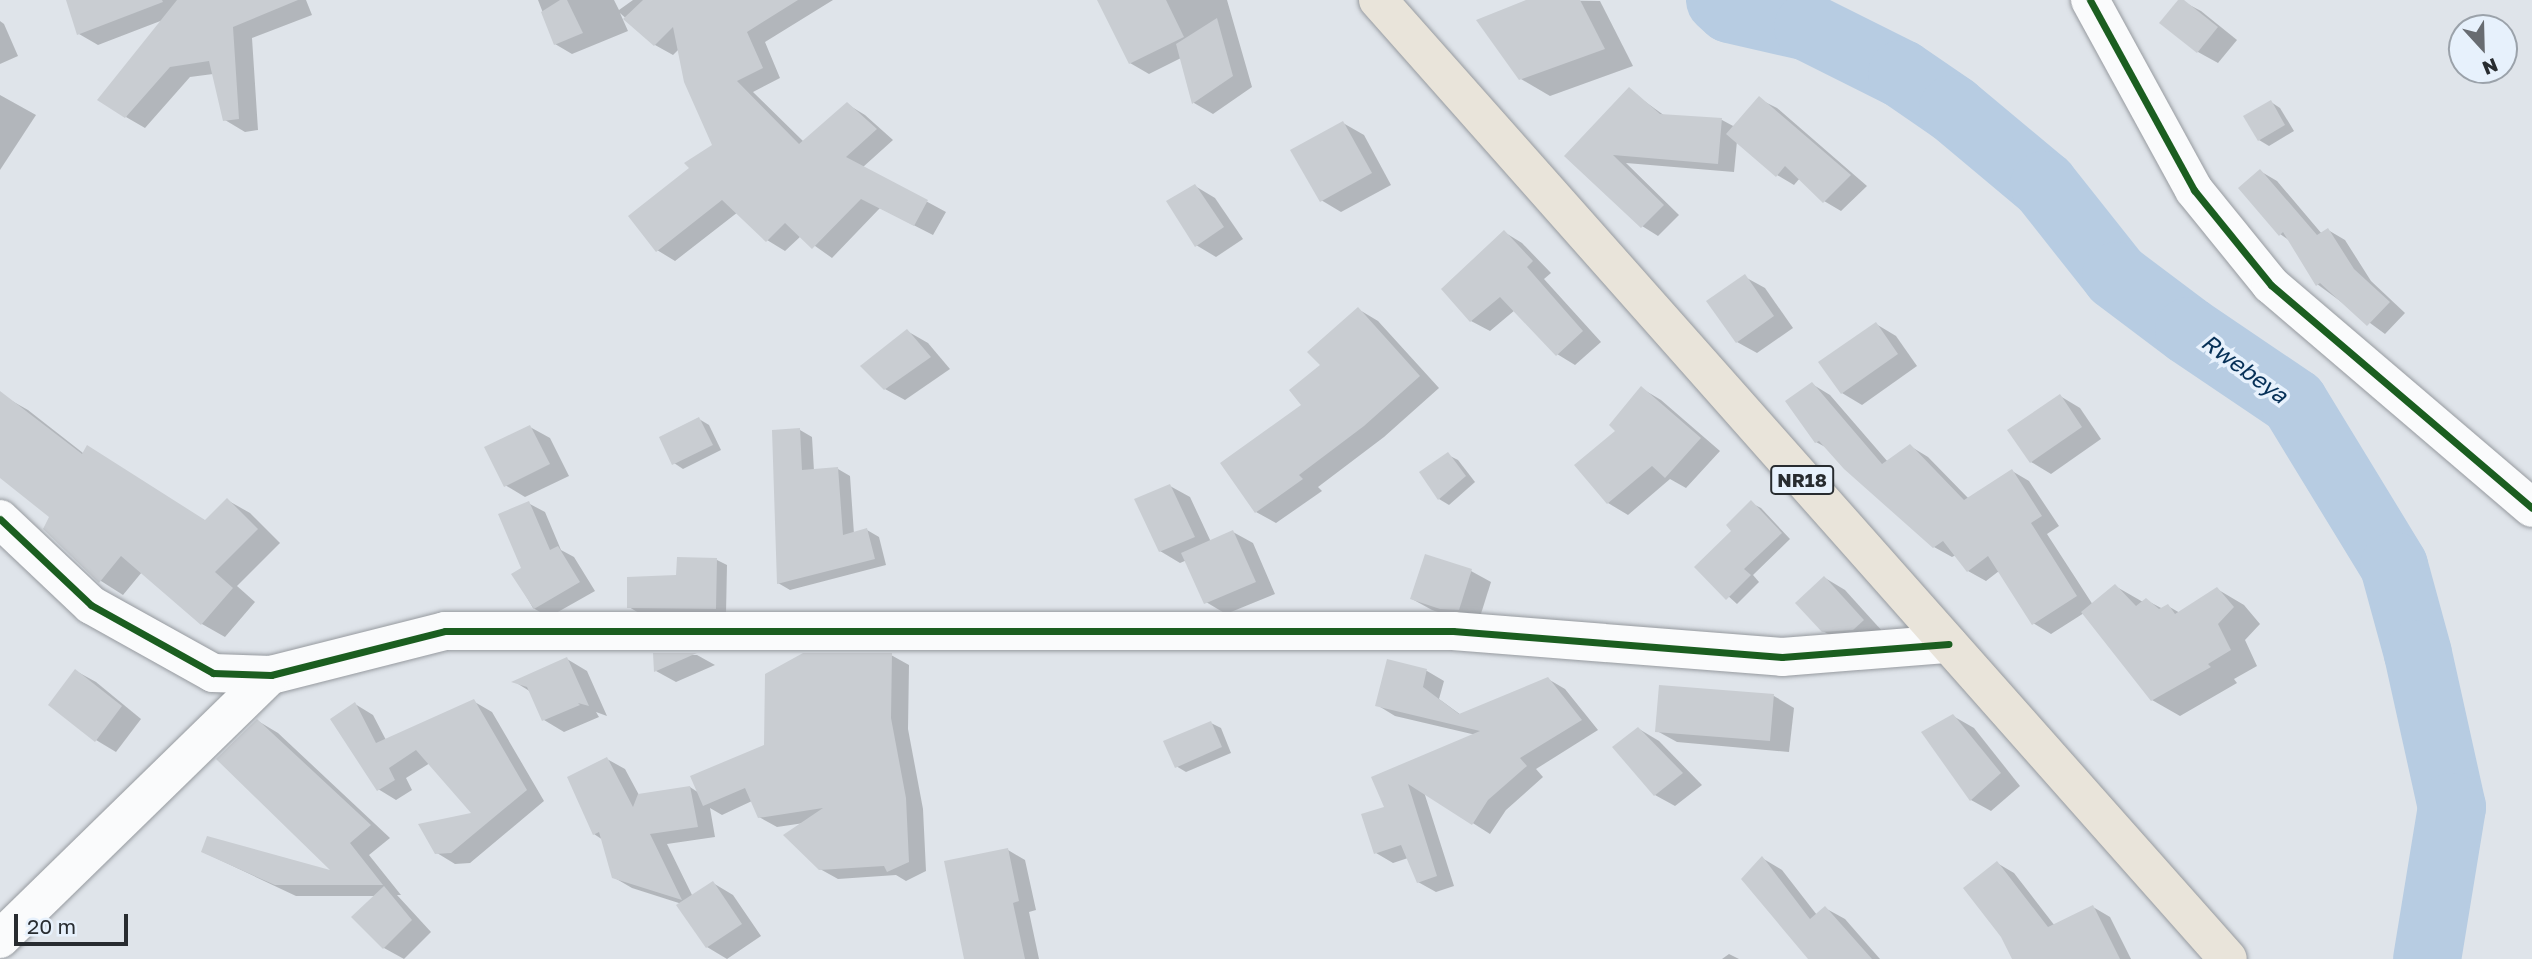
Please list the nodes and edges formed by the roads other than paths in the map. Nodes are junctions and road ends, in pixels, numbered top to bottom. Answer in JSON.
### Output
{"nodes":[{"id":1,"x":1378,"y":0,"type":"edge"},
{"id":2,"x":2090,"y":0,"type":"edge"},
{"id":3,"x":2532,"y":508,"type":"edge"},
{"id":4,"x":0,"y":519,"type":"edge"},
{"id":5,"x":1948,"y":644,"type":"junction"},
{"id":6,"x":271,"y":675,"type":"junction"},
{"id":7,"x":0,"y":939,"type":"edge"},
{"id":8,"x":2228,"y":959,"type":"edge"}],
"edges":[{"from":1,"to":5,"type":"main road","number":"NR18"},
{"from":2,"to":3,"type":"street"},
{"from":4,"to":6,"type":"street"},
{"from":5,"to":6,"type":"street"},
{"from":5,"to":8,"type":"main road","number":"NR18"},
{"from":6,"to":7,"type":"street"}]}
